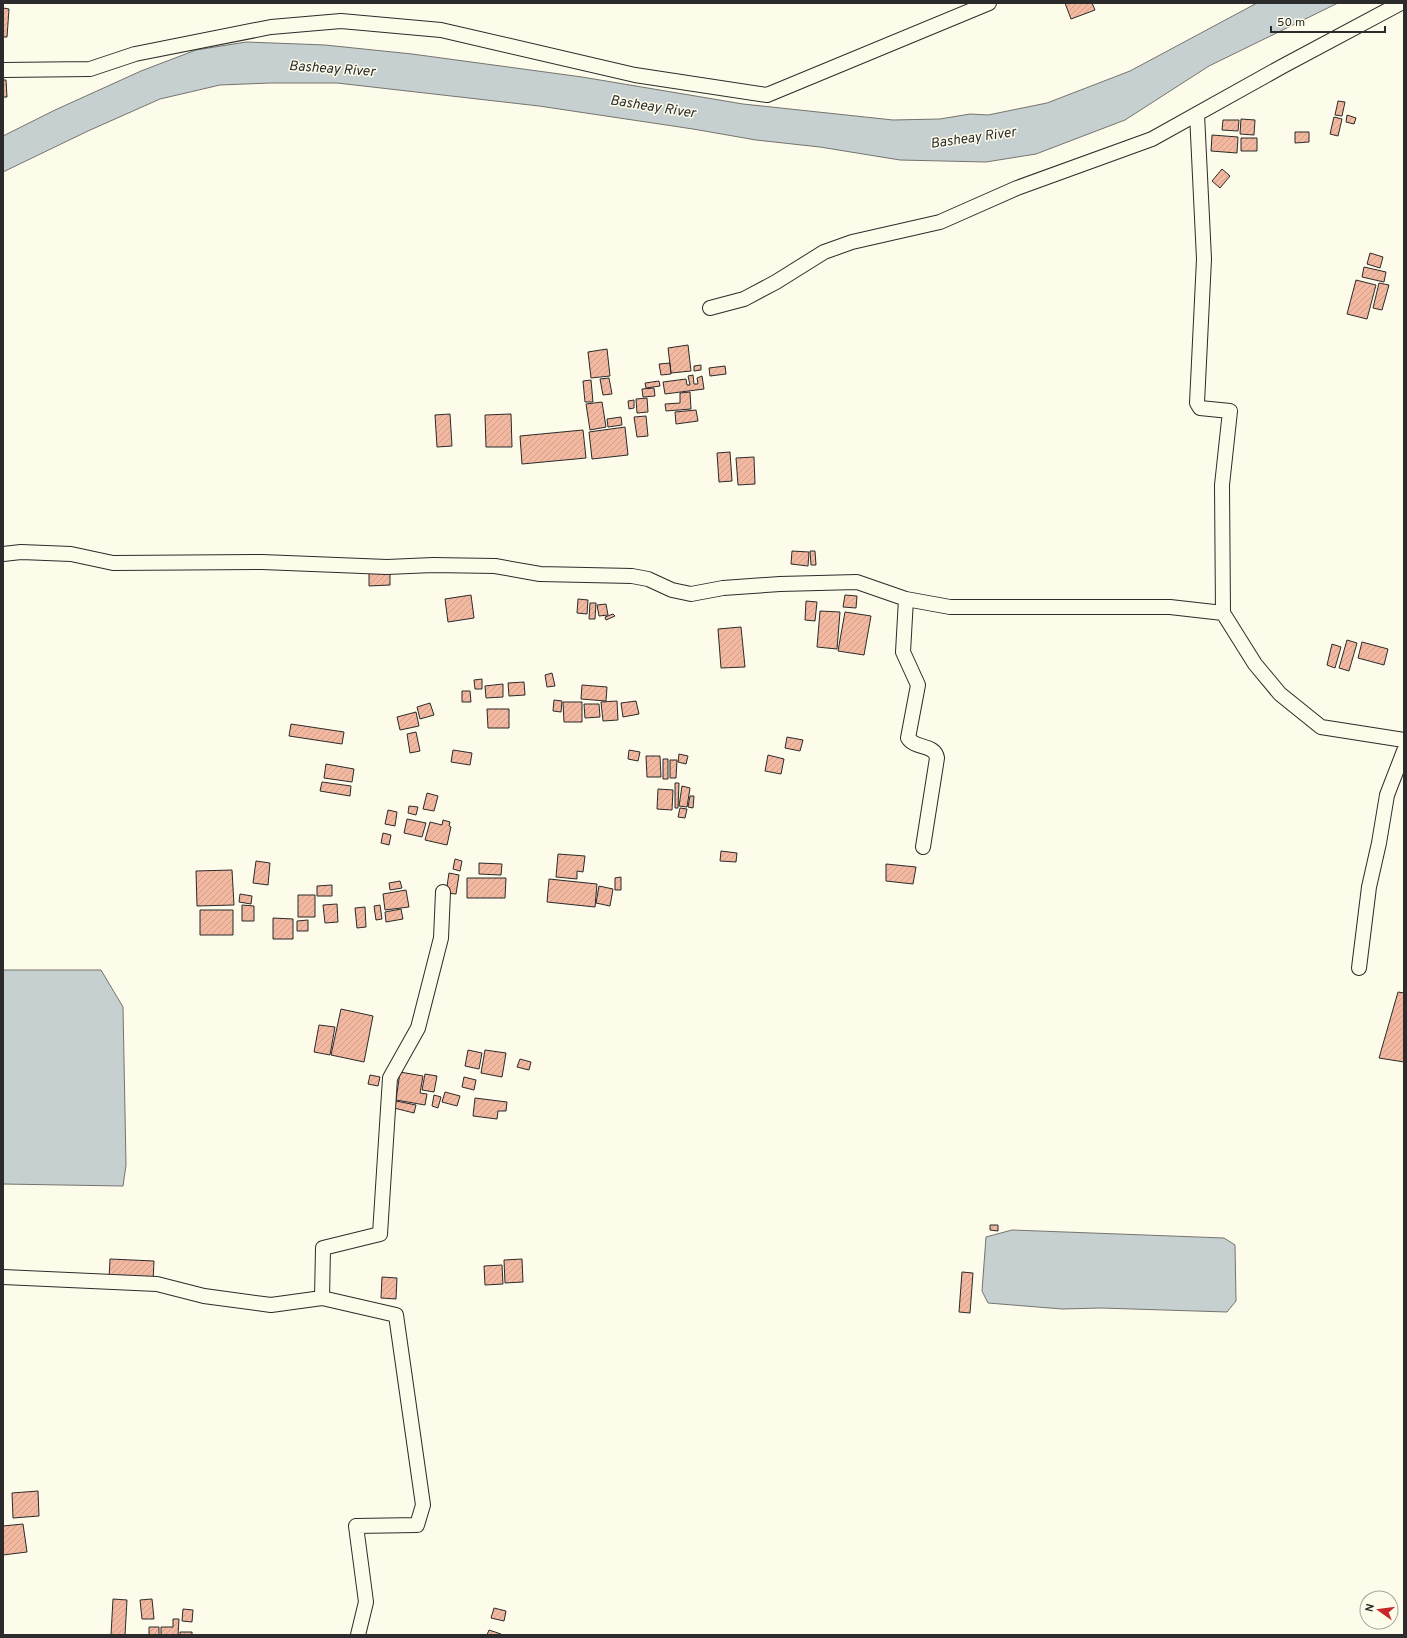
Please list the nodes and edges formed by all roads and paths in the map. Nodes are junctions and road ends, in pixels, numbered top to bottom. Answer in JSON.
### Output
{"nodes":[{"id":1,"x":989,"y":3,"type":"edge"},
{"id":2,"x":1401,"y":3,"type":"edge"},
{"id":3,"x":3,"y":70,"type":"edge"},
{"id":4,"x":1197,"y":114,"type":"junction"},
{"id":5,"x":710,"y":308,"type":"dead end"},
{"id":6,"x":3,"y":554,"type":"edge"},
{"id":7,"x":906,"y":599,"type":"junction"},
{"id":8,"x":1222,"y":613,"type":"junction"},
{"id":9,"x":1404,"y":740,"type":"edge"},
{"id":10,"x":1404,"y":751,"type":"edge"},
{"id":11,"x":923,"y":848,"type":"dead end"},
{"id":12,"x":444,"y":892,"type":"dead end"},
{"id":13,"x":1359,"y":968,"type":"dead end"},
{"id":14,"x":3,"y":1277,"type":"edge"},
{"id":15,"x":322,"y":1298,"type":"junction"},
{"id":16,"x":358,"y":1635,"type":"edge"}],
"edges":[{"from":1,"to":3,"type":"street"},
{"from":2,"to":4,"type":"street"},
{"from":4,"to":5,"type":"street"},
{"from":4,"to":8,"type":"street"},
{"from":6,"to":7,"type":"street"},
{"from":7,"to":8,"type":"street"},
{"from":7,"to":11,"type":"street"},
{"from":8,"to":9,"type":"street"},
{"from":10,"to":13,"type":"street"},
{"from":12,"to":15,"type":"street"},
{"from":14,"to":15,"type":"street"},
{"from":15,"to":16,"type":"street"}]}
